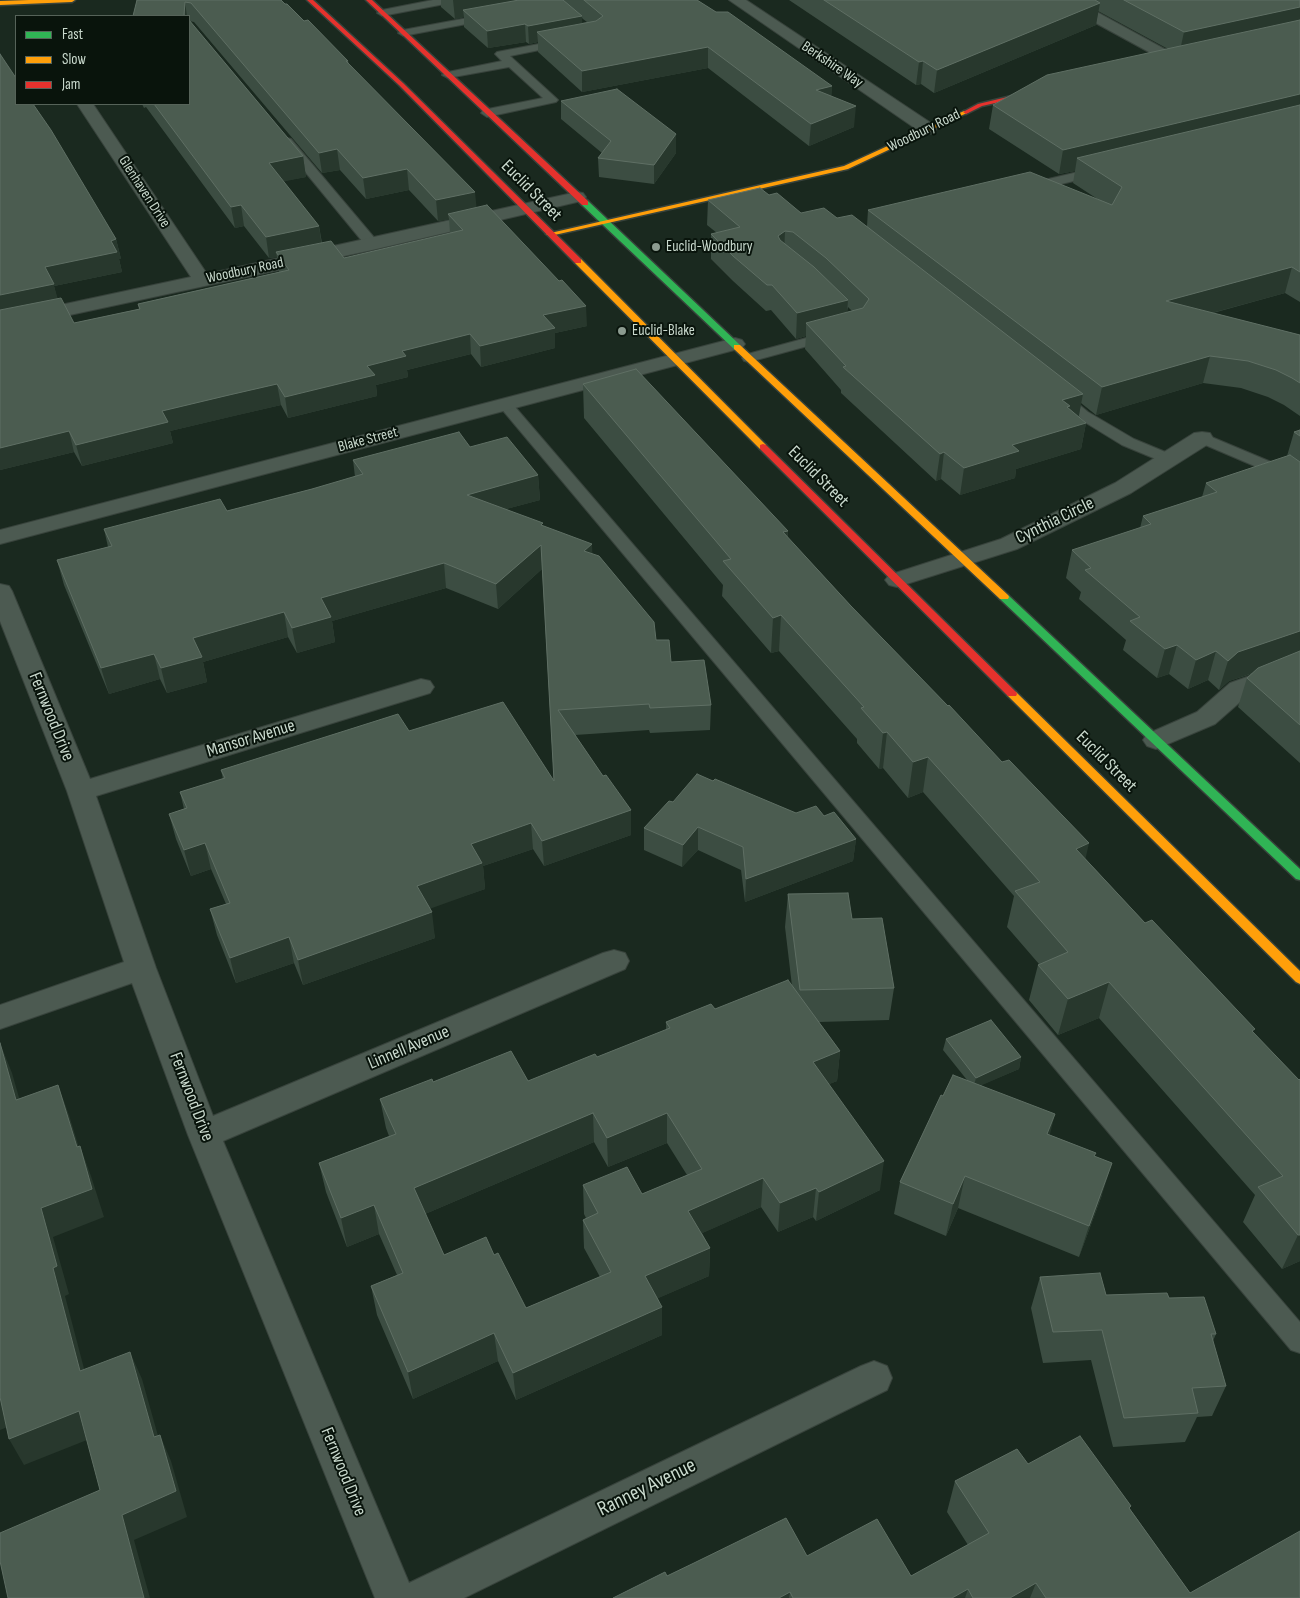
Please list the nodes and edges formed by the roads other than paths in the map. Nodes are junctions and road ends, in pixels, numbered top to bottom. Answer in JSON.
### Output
{"nodes":[{"id":1,"x":72,"y":0,"type":"edge"},
{"id":2,"x":310,"y":0,"type":"edge"},
{"id":3,"x":369,"y":0,"type":"edge"},
{"id":4,"x":450,"y":0,"type":"edge"},
{"id":5,"x":736,"y":0,"type":"edge"},
{"id":6,"x":1064,"y":0,"type":"edge"},
{"id":7,"x":0,"y":3,"type":"edge"},
{"id":8,"x":382,"y":13,"type":"junction"},
{"id":9,"x":501,"y":15,"type":"edge"},
{"id":10,"x":403,"y":33,"type":"junction"},
{"id":11,"x":577,"y":40,"type":"edge"},
{"id":12,"x":1181,"y":60,"type":"joint"},
{"id":13,"x":511,"y":63,"type":"junction"},
{"id":14,"x":1157,"y":66,"type":"edge"},
{"id":15,"x":443,"y":76,"type":"junction"},
{"id":16,"x":420,"y":81,"type":"dead end"},
{"id":17,"x":401,"y":84,"type":"junction"},
{"id":18,"x":1045,"y":90,"type":"edge"},
{"id":19,"x":87,"y":105,"type":"edge"},
{"id":20,"x":487,"y":113,"type":"junction"},
{"id":21,"x":928,"y":129,"type":"junction"},
{"id":22,"x":278,"y":132,"type":"edge"},
{"id":23,"x":1108,"y":168,"type":"edge"},
{"id":24,"x":1013,"y":192,"type":"edge"},
{"id":25,"x":577,"y":197,"type":"junction"},
{"id":26,"x":524,"y":208,"type":"junction"},
{"id":27,"x":604,"y":222,"type":"junction"},
{"id":28,"x":550,"y":234,"type":"junction"},
{"id":29,"x":372,"y":244,"type":"junction"},
{"id":30,"x":202,"y":280,"type":"junction"},
{"id":31,"x":0,"y":324,"type":"edge"},
{"id":32,"x":846,"y":331,"type":"edge"},
{"id":33,"x":742,"y":351,"type":"junction"},
{"id":34,"x":675,"y":360,"type":"junction"},
{"id":35,"x":1052,"y":390,"type":"edge"},
{"id":36,"x":505,"y":404,"type":"junction"},
{"id":37,"x":1202,"y":438,"type":"joint"},
{"id":38,"x":1169,"y":459,"type":"junction"},
{"id":39,"x":1300,"y":486,"type":"edge"},
{"id":40,"x":0,"y":537,"type":"edge"},
{"id":41,"x":962,"y":559,"type":"junction"},
{"id":42,"x":897,"y":580,"type":"junction"},
{"id":43,"x":0,"y":591,"type":"edge"},
{"id":44,"x":1300,"y":666,"type":"edge"},
{"id":45,"x":421,"y":687,"type":"dead end"},
{"id":46,"x":1156,"y":740,"type":"junction"},
{"id":47,"x":81,"y":791,"type":"junction"},
{"id":48,"x":1300,"y":876,"type":"edge"},
{"id":49,"x":614,"y":961,"type":"dead end"},
{"id":50,"x":142,"y":968,"type":"junction"},
{"id":51,"x":1300,"y":979,"type":"edge"},
{"id":52,"x":0,"y":1017,"type":"edge"},
{"id":53,"x":204,"y":1135,"type":"junction"},
{"id":54,"x":1300,"y":1341,"type":"edge"},
{"id":55,"x":874,"y":1378,"type":"dead end"},
{"id":56,"x":395,"y":1598,"type":"edge"},
{"id":57,"x":421,"y":1598,"type":"edge"}],
"edges":[{"from":1,"to":7,"type":"main road"},
{"from":2,"to":17,"type":"main road","name":"Euclid Street"},
{"from":3,"to":8,"type":"main road","name":"Euclid Street"},
{"from":4,"to":8,"type":"lane"},
{"from":5,"to":21,"type":"street","name":"Berkshire Way"},
{"from":6,"to":12,"type":"street"},
{"from":8,"to":10,"type":"main road","name":"Euclid Street"},
{"from":9,"to":10,"type":"lane"},
{"from":10,"to":15,"type":"main road","name":"Euclid Street"},
{"from":11,"to":13,"type":"lane"},
{"from":12,"to":14,"type":"main road"},
{"from":13,"to":15,"type":"lane"},
{"from":13,"to":20,"type":"lane"},
{"from":15,"to":20,"type":"main road","name":"Euclid Street"},
{"from":16,"to":17,"type":"main road"},
{"from":17,"to":26,"type":"main road","name":"Euclid Street"},
{"from":18,"to":21,"type":"main road","name":"Woodbury Road"},
{"from":19,"to":30,"type":"street","name":"Glenhaven Drive"},
{"from":20,"to":25,"type":"main road","name":"Euclid Street"},
{"from":21,"to":27,"type":"main road","name":"Woodbury Road"},
{"from":22,"to":29,"type":"lane"},
{"from":23,"to":24,"type":"lane"},
{"from":25,"to":26,"type":"street","name":"Woodbury Road"},
{"from":25,"to":27,"type":"main road","name":"Euclid Street"},
{"from":26,"to":28,"type":"main road","name":"Euclid Street"},
{"from":26,"to":29,"type":"street","name":"Woodbury Road"},
{"from":27,"to":28,"type":"main road","name":"Woodbury Road"},
{"from":27,"to":33,"type":"main road","name":"Euclid Street"},
{"from":28,"to":34,"type":"main road","name":"Euclid Street"},
{"from":29,"to":30,"type":"street","name":"Woodbury Road"},
{"from":30,"to":31,"type":"street","name":"Woodbury Road"},
{"from":32,"to":33,"type":"lane"},
{"from":33,"to":34,"type":"street","name":"Blake Street"},
{"from":33,"to":41,"type":"main road","name":"Euclid Street"},
{"from":34,"to":36,"type":"street","name":"Blake Street"},
{"from":34,"to":42,"type":"main road","name":"Euclid Street"},
{"from":35,"to":38,"type":"lane"},
{"from":36,"to":40,"type":"street","name":"Blake Street"},
{"from":36,"to":54,"type":"lane"},
{"from":37,"to":38,"type":"street","name":"Cynthia Circle"},
{"from":37,"to":39,"type":"lane"},
{"from":38,"to":41,"type":"street","name":"Cynthia Circle"},
{"from":41,"to":42,"type":"street","name":"Cynthia Circle"},
{"from":41,"to":46,"type":"main road","name":"Euclid Street"},
{"from":42,"to":51,"type":"main road","name":"Euclid Street"},
{"from":43,"to":47,"type":"street","name":"Fernwood Drive"},
{"from":44,"to":46,"type":"street"},
{"from":45,"to":47,"type":"street","name":"Mansor Avenue"},
{"from":46,"to":48,"type":"main road","name":"Euclid Street"},
{"from":47,"to":50,"type":"street","name":"Fernwood Drive"},
{"from":49,"to":53,"type":"street","name":"Linnell Avenue"},
{"from":50,"to":52,"type":"street"},
{"from":50,"to":53,"type":"street","name":"Fernwood Drive"},
{"from":53,"to":56,"type":"street","name":"Fernwood Drive"},
{"from":55,"to":57,"type":"street","name":"Ranney Avenue"}]}
